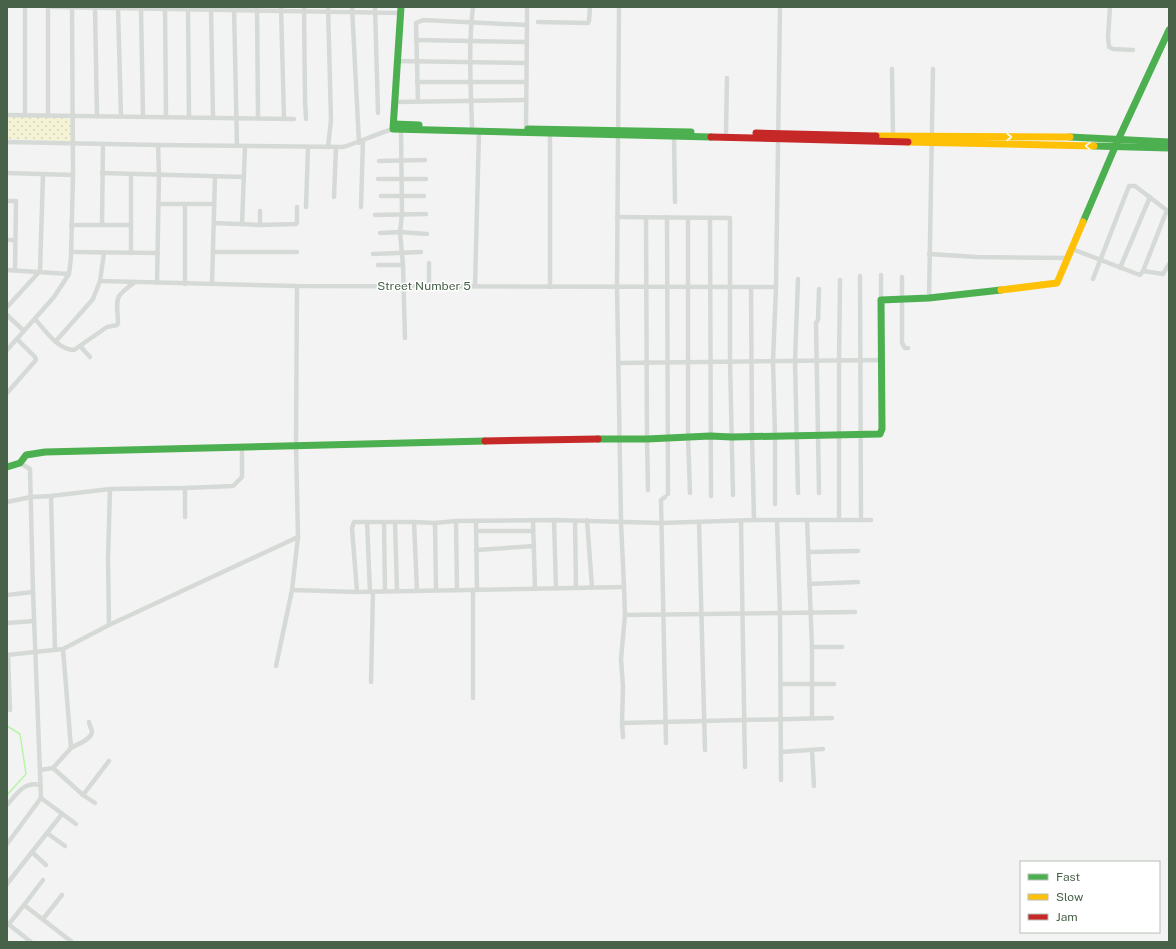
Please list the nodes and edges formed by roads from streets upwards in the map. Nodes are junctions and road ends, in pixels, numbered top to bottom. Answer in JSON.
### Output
{"nodes":[{"id":1,"x":25,"y":7,"type":"edge"},
{"id":2,"x":49,"y":7,"type":"edge"},
{"id":3,"x":72,"y":7,"type":"edge"},
{"id":4,"x":95,"y":7,"type":"edge"},
{"id":5,"x":375,"y":7,"type":"edge"},
{"id":6,"x":473,"y":7,"type":"edge"},
{"id":7,"x":527,"y":7,"type":"edge"},
{"id":8,"x":590,"y":7,"type":"edge"},
{"id":9,"x":619,"y":7,"type":"edge"},
{"id":10,"x":780,"y":7,"type":"edge"},
{"id":11,"x":1110,"y":7,"type":"edge"},
{"id":12,"x":118,"y":8,"type":"edge"},
{"id":13,"x":141,"y":8,"type":"edge"},
{"id":14,"x":165,"y":8,"type":"edge"},
{"id":15,"x":188,"y":8,"type":"edge"},
{"id":16,"x":211,"y":8,"type":"edge"},
{"id":17,"x":234,"y":9,"type":"edge"},
{"id":18,"x":257,"y":9,"type":"edge"},
{"id":19,"x":281,"y":9,"type":"edge"},
{"id":20,"x":304,"y":9,"type":"edge"},
{"id":21,"x":328,"y":10,"type":"edge"},
{"id":22,"x":352,"y":10,"type":"edge"},
{"id":23,"x":400,"y":10,"type":"edge"},
{"id":24,"x":375,"y":13,"type":"junction"},
{"id":25,"x":471,"y":22,"type":"junction"},
{"id":26,"x":538,"y":22,"type":"dead end"},
{"id":27,"x":527,"y":24,"type":"junction"},
{"id":28,"x":1169,"y":30,"type":"edge"},
{"id":29,"x":416,"y":40,"type":"junction"},
{"id":30,"x":471,"y":41,"type":"junction"},
{"id":31,"x":526,"y":42,"type":"junction"},
{"id":32,"x":1133,"y":50,"type":"dead end"},
{"id":33,"x":397,"y":61,"type":"junction"},
{"id":34,"x":416,"y":61,"type":"junction"},
{"id":35,"x":471,"y":62,"type":"junction"},
{"id":36,"x":526,"y":63,"type":"junction"},
{"id":37,"x":892,"y":69,"type":"dead end"},
{"id":38,"x":933,"y":70,"type":"dead end"},
{"id":39,"x":727,"y":78,"type":"dead end"},
{"id":40,"x":417,"y":82,"type":"junction"},
{"id":41,"x":470,"y":82,"type":"junction"},
{"id":42,"x":526,"y":82,"type":"junction"},
{"id":43,"x":526,"y":100,"type":"junction"},
{"id":44,"x":471,"y":101,"type":"junction"},
{"id":45,"x":395,"y":102,"type":"junction"},
{"id":46,"x":418,"y":102,"type":"junction"},
{"id":47,"x":378,"y":113,"type":"dead end"},
{"id":48,"x":7,"y":115,"type":"edge"},
{"id":49,"x":25,"y":115,"type":"junction"},
{"id":50,"x":48,"y":115,"type":"junction"},
{"id":51,"x":72,"y":116,"type":"junction"},
{"id":52,"x":97,"y":116,"type":"junction"},
{"id":53,"x":121,"y":116,"type":"junction"},
{"id":54,"x":143,"y":116,"type":"junction"},
{"id":55,"x":166,"y":117,"type":"junction"},
{"id":56,"x":189,"y":117,"type":"junction"},
{"id":57,"x":213,"y":117,"type":"junction"},
{"id":58,"x":236,"y":118,"type":"junction"},
{"id":59,"x":258,"y":118,"type":"junction"},
{"id":60,"x":284,"y":118,"type":"junction"},
{"id":61,"x":294,"y":118,"type":"dead end"},
{"id":62,"x":306,"y":119,"type":"dead end"},
{"id":63,"x":396,"y":128,"type":"junction"},
{"id":64,"x":472,"y":128,"type":"junction"},
{"id":65,"x":526,"y":128,"type":"junction"},
{"id":66,"x":550,"y":131,"type":"junction"},
{"id":67,"x":479,"y":132,"type":"junction"},
{"id":68,"x":726,"y":132,"type":"junction"},
{"id":69,"x":617,"y":133,"type":"junction"},
{"id":70,"x":777,"y":135,"type":"junction"},
{"id":71,"x":674,"y":136,"type":"junction"},
{"id":72,"x":893,"y":136,"type":"junction"},
{"id":73,"x":932,"y":139,"type":"junction"},
{"id":74,"x":361,"y":141,"type":"junction"},
{"id":75,"x":7,"y":142,"type":"edge"},
{"id":76,"x":1169,"y":142,"type":"edge"},
{"id":77,"x":73,"y":143,"type":"junction"},
{"id":78,"x":1117,"y":143,"type":"junction"},
{"id":79,"x":103,"y":144,"type":"junction"},
{"id":80,"x":158,"y":145,"type":"junction"},
{"id":81,"x":236,"y":146,"type":"junction"},
{"id":82,"x":244,"y":146,"type":"junction"},
{"id":83,"x":308,"y":147,"type":"junction"},
{"id":84,"x":328,"y":147,"type":"junction"},
{"id":85,"x":336,"y":147,"type":"junction"},
{"id":86,"x":1169,"y":148,"type":"edge"},
{"id":87,"x":425,"y":160,"type":"dead end"},
{"id":88,"x":380,"y":161,"type":"dead end"},
{"id":89,"x":402,"y":161,"type":"junction"},
{"id":90,"x":7,"y":173,"type":"edge"},
{"id":91,"x":102,"y":173,"type":"junction"},
{"id":92,"x":43,"y":174,"type":"junction"},
{"id":93,"x":131,"y":174,"type":"junction"},
{"id":94,"x":73,"y":175,"type":"junction"},
{"id":95,"x":159,"y":175,"type":"junction"},
{"id":96,"x":214,"y":176,"type":"junction"},
{"id":97,"x":243,"y":177,"type":"junction"},
{"id":98,"x":402,"y":178,"type":"junction"},
{"id":99,"x":378,"y":179,"type":"dead end"},
{"id":100,"x":426,"y":179,"type":"dead end"},
{"id":101,"x":381,"y":196,"type":"dead end"},
{"id":102,"x":401,"y":196,"type":"junction"},
{"id":103,"x":424,"y":196,"type":"dead end"},
{"id":104,"x":334,"y":197,"type":"dead end"},
{"id":105,"x":1150,"y":197,"type":"junction"},
{"id":106,"x":7,"y":201,"type":"edge"},
{"id":107,"x":675,"y":202,"type":"dead end"},
{"id":108,"x":158,"y":204,"type":"junction"},
{"id":109,"x":185,"y":204,"type":"junction"},
{"id":110,"x":214,"y":204,"type":"junction"},
{"id":111,"x":297,"y":207,"type":"dead end"},
{"id":112,"x":306,"y":207,"type":"dead end"},
{"id":113,"x":361,"y":207,"type":"dead end"},
{"id":114,"x":260,"y":211,"type":"dead end"},
{"id":115,"x":1168,"y":211,"type":"edge"},
{"id":116,"x":402,"y":214,"type":"junction"},
{"id":117,"x":426,"y":214,"type":"dead end"},
{"id":118,"x":375,"y":215,"type":"dead end"},
{"id":119,"x":616,"y":217,"type":"junction"},
{"id":120,"x":667,"y":217,"type":"junction"},
{"id":121,"x":646,"y":218,"type":"junction"},
{"id":122,"x":688,"y":218,"type":"junction"},
{"id":123,"x":710,"y":218,"type":"junction"},
{"id":124,"x":214,"y":223,"type":"junction"},
{"id":125,"x":242,"y":224,"type":"junction"},
{"id":126,"x":71,"y":225,"type":"junction"},
{"id":127,"x":102,"y":225,"type":"junction"},
{"id":128,"x":131,"y":225,"type":"junction"},
{"id":129,"x":260,"y":225,"type":"junction"},
{"id":130,"x":400,"y":232,"type":"junction"},
{"id":131,"x":380,"y":233,"type":"dead end"},
{"id":132,"x":427,"y":234,"type":"dead end"},
{"id":133,"x":7,"y":240,"type":"edge"},
{"id":134,"x":15,"y":240,"type":"junction"},
{"id":135,"x":1072,"y":249,"type":"junction"},
{"id":136,"x":72,"y":252,"type":"junction"},
{"id":137,"x":213,"y":252,"type":"junction"},
{"id":138,"x":297,"y":252,"type":"dead end"},
{"id":139,"x":402,"y":252,"type":"junction"},
{"id":140,"x":421,"y":252,"type":"dead end"},
{"id":141,"x":104,"y":253,"type":"junction"},
{"id":142,"x":131,"y":253,"type":"junction"},
{"id":143,"x":158,"y":253,"type":"junction"},
{"id":144,"x":373,"y":254,"type":"dead end"},
{"id":145,"x":929,"y":254,"type":"junction"},
{"id":146,"x":1068,"y":258,"type":"junction"},
{"id":147,"x":1101,"y":261,"type":"junction"},
{"id":148,"x":429,"y":263,"type":"dead end"},
{"id":149,"x":1169,"y":264,"type":"edge"},
{"id":150,"x":378,"y":265,"type":"dead end"},
{"id":151,"x":403,"y":265,"type":"junction"},
{"id":152,"x":1120,"y":268,"type":"junction"},
{"id":153,"x":7,"y":270,"type":"edge"},
{"id":154,"x":15,"y":270,"type":"junction"},
{"id":155,"x":40,"y":271,"type":"junction"},
{"id":156,"x":1143,"y":271,"type":"junction"},
{"id":157,"x":69,"y":274,"type":"junction"},
{"id":158,"x":881,"y":275,"type":"dead end"},
{"id":159,"x":860,"y":276,"type":"dead end"},
{"id":160,"x":902,"y":277,"type":"dead end"},
{"id":161,"x":798,"y":279,"type":"dead end"},
{"id":162,"x":1093,"y":279,"type":"dead end"},
{"id":163,"x":840,"y":280,"type":"dead end"},
{"id":164,"x":100,"y":281,"type":"junction"},
{"id":165,"x":136,"y":282,"type":"junction"},
{"id":166,"x":157,"y":283,"type":"junction"},
{"id":167,"x":185,"y":284,"type":"junction"},
{"id":168,"x":212,"y":284,"type":"junction"},
{"id":169,"x":297,"y":286,"type":"junction"},
{"id":170,"x":404,"y":286,"type":"junction"},
{"id":171,"x":429,"y":286,"type":"junction"},
{"id":172,"x":475,"y":286,"type":"junction"},
{"id":173,"x":617,"y":286,"type":"junction"},
{"id":174,"x":645,"y":286,"type":"junction"},
{"id":175,"x":550,"y":287,"type":"junction"},
{"id":176,"x":667,"y":287,"type":"junction"},
{"id":177,"x":688,"y":287,"type":"junction"},
{"id":178,"x":710,"y":287,"type":"junction"},
{"id":179,"x":730,"y":287,"type":"junction"},
{"id":180,"x":751,"y":287,"type":"junction"},
{"id":181,"x":776,"y":287,"type":"junction"},
{"id":182,"x":819,"y":289,"type":"dead end"},
{"id":183,"x":929,"y":298,"type":"junction"},
{"id":184,"x":902,"y":299,"type":"junction"},
{"id":185,"x":881,"y":300,"type":"junction"},
{"id":186,"x":7,"y":307,"type":"edge"},
{"id":187,"x":7,"y":315,"type":"edge"},
{"id":188,"x":35,"y":320,"type":"junction"},
{"id":189,"x":24,"y":331,"type":"junction"},
{"id":190,"x":405,"y":338,"type":"dead end"},
{"id":191,"x":17,"y":339,"type":"junction"},
{"id":192,"x":56,"y":341,"type":"junction"},
{"id":193,"x":81,"y":347,"type":"junction"},
{"id":194,"x":908,"y":348,"type":"dead end"},
{"id":195,"x":7,"y":350,"type":"edge"},
{"id":196,"x":90,"y":357,"type":"dead end"},
{"id":197,"x":861,"y":360,"type":"junction"},
{"id":198,"x":882,"y":360,"type":"junction"},
{"id":199,"x":751,"y":361,"type":"junction"},
{"id":200,"x":774,"y":361,"type":"junction"},
{"id":201,"x":795,"y":361,"type":"junction"},
{"id":202,"x":818,"y":361,"type":"junction"},
{"id":203,"x":839,"y":361,"type":"junction"},
{"id":204,"x":646,"y":362,"type":"junction"},
{"id":205,"x":668,"y":362,"type":"junction"},
{"id":206,"x":688,"y":362,"type":"junction"},
{"id":207,"x":710,"y":362,"type":"junction"},
{"id":208,"x":730,"y":362,"type":"junction"},
{"id":209,"x":618,"y":363,"type":"junction"},
{"id":210,"x":7,"y":393,"type":"edge"},
{"id":211,"x":862,"y":434,"type":"junction"},
{"id":212,"x":775,"y":435,"type":"junction"},
{"id":213,"x":797,"y":435,"type":"junction"},
{"id":214,"x":817,"y":435,"type":"junction"},
{"id":215,"x":839,"y":435,"type":"junction"},
{"id":216,"x":688,"y":436,"type":"junction"},
{"id":217,"x":710,"y":436,"type":"junction"},
{"id":218,"x":752,"y":436,"type":"junction"},
{"id":219,"x":668,"y":437,"type":"junction"},
{"id":220,"x":732,"y":437,"type":"junction"},
{"id":221,"x":620,"y":439,"type":"junction"},
{"id":222,"x":646,"y":439,"type":"junction"},
{"id":223,"x":296,"y":445,"type":"junction"},
{"id":224,"x":242,"y":447,"type":"junction"},
{"id":225,"x":20,"y":463,"type":"junction"},
{"id":226,"x":7,"y":467,"type":"edge"},
{"id":227,"x":185,"y":488,"type":"junction"},
{"id":228,"x":110,"y":489,"type":"junction"},
{"id":229,"x":648,"y":490,"type":"dead end"},
{"id":230,"x":690,"y":493,"type":"dead end"},
{"id":231,"x":798,"y":493,"type":"dead end"},
{"id":232,"x":819,"y":493,"type":"dead end"},
{"id":233,"x":733,"y":494,"type":"dead end"},
{"id":234,"x":51,"y":496,"type":"junction"},
{"id":235,"x":711,"y":496,"type":"dead end"},
{"id":236,"x":31,"y":497,"type":"junction"},
{"id":237,"x":7,"y":502,"type":"edge"},
{"id":238,"x":775,"y":504,"type":"dead end"},
{"id":239,"x":185,"y":517,"type":"dead end"},
{"id":240,"x":554,"y":520,"type":"junction"},
{"id":241,"x":587,"y":520,"type":"junction"},
{"id":242,"x":754,"y":520,"type":"junction"},
{"id":243,"x":807,"y":520,"type":"junction"},
{"id":244,"x":839,"y":520,"type":"junction"},
{"id":245,"x":861,"y":520,"type":"junction"},
{"id":246,"x":871,"y":520,"type":"dead end"},
{"id":247,"x":456,"y":521,"type":"junction"},
{"id":248,"x":476,"y":521,"type":"junction"},
{"id":249,"x":533,"y":521,"type":"junction"},
{"id":250,"x":575,"y":521,"type":"junction"},
{"id":251,"x":777,"y":521,"type":"junction"},
{"id":252,"x":367,"y":522,"type":"junction"},
{"id":253,"x":384,"y":522,"type":"junction"},
{"id":254,"x":395,"y":522,"type":"junction"},
{"id":255,"x":414,"y":522,"type":"junction"},
{"id":256,"x":621,"y":522,"type":"junction"},
{"id":257,"x":699,"y":522,"type":"junction"},
{"id":258,"x":741,"y":522,"type":"junction"},
{"id":259,"x":435,"y":523,"type":"junction"},
{"id":260,"x":661,"y":523,"type":"junction"},
{"id":261,"x":476,"y":531,"type":"junction"},
{"id":262,"x":534,"y":531,"type":"junction"},
{"id":263,"x":298,"y":537,"type":"junction"},
{"id":264,"x":534,"y":546,"type":"junction"},
{"id":265,"x":476,"y":550,"type":"junction"},
{"id":266,"x":858,"y":551,"type":"dead end"},
{"id":267,"x":809,"y":552,"type":"junction"},
{"id":268,"x":858,"y":582,"type":"dead end"},
{"id":269,"x":809,"y":584,"type":"junction"},
{"id":270,"x":592,"y":587,"type":"junction"},
{"id":271,"x":624,"y":587,"type":"junction"},
{"id":272,"x":535,"y":588,"type":"junction"},
{"id":273,"x":556,"y":588,"type":"junction"},
{"id":274,"x":576,"y":588,"type":"junction"},
{"id":275,"x":292,"y":590,"type":"junction"},
{"id":276,"x":436,"y":590,"type":"junction"},
{"id":277,"x":458,"y":590,"type":"junction"},
{"id":278,"x":475,"y":590,"type":"junction"},
{"id":279,"x":385,"y":591,"type":"junction"},
{"id":280,"x":397,"y":591,"type":"junction"},
{"id":281,"x":417,"y":591,"type":"junction"},
{"id":282,"x":33,"y":592,"type":"junction"},
{"id":283,"x":357,"y":592,"type":"junction"},
{"id":284,"x":371,"y":592,"type":"junction"},
{"id":285,"x":7,"y":595,"type":"edge"},
{"id":286,"x":810,"y":612,"type":"junction"},
{"id":287,"x":854,"y":612,"type":"dead end"},
{"id":288,"x":742,"y":613,"type":"junction"},
{"id":289,"x":780,"y":613,"type":"junction"},
{"id":290,"x":663,"y":614,"type":"junction"},
{"id":291,"x":702,"y":614,"type":"junction"},
{"id":292,"x":625,"y":615,"type":"junction"},
{"id":293,"x":34,"y":621,"type":"junction"},
{"id":294,"x":7,"y":623,"type":"edge"},
{"id":295,"x":109,"y":625,"type":"junction"},
{"id":296,"x":812,"y":647,"type":"junction"},
{"id":297,"x":842,"y":647,"type":"dead end"},
{"id":298,"x":63,"y":649,"type":"junction"},
{"id":299,"x":55,"y":650,"type":"junction"},
{"id":300,"x":35,"y":652,"type":"junction"},
{"id":301,"x":8,"y":655,"type":"edge"},
{"id":302,"x":276,"y":666,"type":"dead end"},
{"id":303,"x":8,"y":682,"type":"edge"},
{"id":304,"x":371,"y":682,"type":"dead end"},
{"id":305,"x":781,"y":684,"type":"junction"},
{"id":306,"x":812,"y":684,"type":"junction"},
{"id":307,"x":834,"y":684,"type":"dead end"},
{"id":308,"x":473,"y":698,"type":"dead end"},
{"id":309,"x":10,"y":710,"type":"dead end"},
{"id":310,"x":781,"y":718,"type":"junction"},
{"id":311,"x":812,"y":718,"type":"junction"},
{"id":312,"x":832,"y":718,"type":"dead end"},
{"id":313,"x":744,"y":719,"type":"junction"},
{"id":314,"x":704,"y":721,"type":"junction"},
{"id":315,"x":89,"y":722,"type":"dead end"},
{"id":316,"x":665,"y":722,"type":"junction"},
{"id":317,"x":622,"y":723,"type":"junction"},
{"id":318,"x":623,"y":737,"type":"dead end"},
{"id":319,"x":666,"y":742,"type":"dead end"},
{"id":320,"x":71,"y":748,"type":"junction"},
{"id":321,"x":823,"y":749,"type":"dead end"},
{"id":322,"x":705,"y":750,"type":"dead end"},
{"id":323,"x":812,"y":750,"type":"junction"},
{"id":324,"x":781,"y":752,"type":"junction"},
{"id":325,"x":109,"y":761,"type":"dead end"},
{"id":326,"x":744,"y":767,"type":"dead end"},
{"id":327,"x":53,"y":768,"type":"junction"},
{"id":328,"x":40,"y":770,"type":"junction"},
{"id":329,"x":781,"y":780,"type":"dead end"},
{"id":330,"x":40,"y":785,"type":"junction"},
{"id":331,"x":814,"y":786,"type":"dead end"},
{"id":332,"x":83,"y":795,"type":"junction"},
{"id":333,"x":41,"y":798,"type":"junction"},
{"id":334,"x":95,"y":803,"type":"dead end"},
{"id":335,"x":7,"y":804,"type":"edge"},
{"id":336,"x":62,"y":814,"type":"junction"},
{"id":337,"x":76,"y":824,"type":"dead end"},
{"id":338,"x":47,"y":833,"type":"junction"},
{"id":339,"x":7,"y":844,"type":"edge"},
{"id":340,"x":65,"y":846,"type":"dead end"},
{"id":341,"x":32,"y":852,"type":"junction"},
{"id":342,"x":46,"y":865,"type":"dead end"},
{"id":343,"x":43,"y":880,"type":"dead end"},
{"id":344,"x":7,"y":884,"type":"edge"},
{"id":345,"x":62,"y":895,"type":"dead end"},
{"id":346,"x":24,"y":905,"type":"junction"},
{"id":347,"x":43,"y":919,"type":"junction"},
{"id":348,"x":8,"y":923,"type":"edge"},
{"id":349,"x":31,"y":942,"type":"edge"},
{"id":350,"x":72,"y":942,"type":"edge"}],
"edges":[{"from":1,"to":49,"type":"street"},
{"from":2,"to":3,"type":"street"},
{"from":2,"to":50,"type":"street"},
{"from":3,"to":4,"type":"street"},
{"from":3,"to":51,"type":"street"},
{"from":4,"to":12,"type":"street"},
{"from":4,"to":52,"type":"street"},
{"from":5,"to":24,"type":"street"},
{"from":6,"to":25,"type":"street"},
{"from":7,"to":27,"type":"street"},
{"from":8,"to":26,"type":"street"},
{"from":9,"to":69,"type":"street"},
{"from":10,"to":70,"type":"street"},
{"from":11,"to":32,"type":"street"},
{"from":12,"to":13,"type":"street"},
{"from":12,"to":53,"type":"street"},
{"from":13,"to":14,"type":"street"},
{"from":13,"to":54,"type":"street"},
{"from":14,"to":15,"type":"street"},
{"from":14,"to":55,"type":"street"},
{"from":15,"to":16,"type":"street"},
{"from":15,"to":56,"type":"street"},
{"from":16,"to":17,"type":"street"},
{"from":16,"to":57,"type":"street"},
{"from":17,"to":18,"type":"street"},
{"from":17,"to":58,"type":"street"},
{"from":18,"to":19,"type":"street"},
{"from":18,"to":59,"type":"street"},
{"from":19,"to":20,"type":"street"},
{"from":19,"to":60,"type":"street"},
{"from":20,"to":21,"type":"street"},
{"from":20,"to":62,"type":"street"},
{"from":21,"to":22,"type":"street"},
{"from":21,"to":84,"type":"street"},
{"from":22,"to":24,"type":"street"},
{"from":22,"to":74,"type":"street"},
{"from":23,"to":24,"type":"street"},
{"from":23,"to":33,"type":"street"},
{"from":24,"to":47,"type":"street"},
{"from":25,"to":27,"type":"street"},
{"from":25,"to":29,"type":"street"},
{"from":25,"to":30,"type":"street"},
{"from":27,"to":31,"type":"street"},
{"from":28,"to":78,"type":"street"},
{"from":29,"to":30,"type":"street"},
{"from":29,"to":34,"type":"street"},
{"from":30,"to":31,"type":"street"},
{"from":30,"to":35,"type":"street"},
{"from":31,"to":36,"type":"street"},
{"from":33,"to":34,"type":"street"},
{"from":33,"to":45,"type":"street"},
{"from":34,"to":35,"type":"street"},
{"from":34,"to":40,"type":"street"},
{"from":35,"to":36,"type":"street"},
{"from":35,"to":41,"type":"street"},
{"from":36,"to":42,"type":"street"},
{"from":37,"to":72,"type":"street"},
{"from":38,"to":73,"type":"street"},
{"from":39,"to":68,"type":"street"},
{"from":40,"to":41,"type":"street"},
{"from":40,"to":46,"type":"street"},
{"from":41,"to":42,"type":"street"},
{"from":41,"to":44,"type":"street"},
{"from":42,"to":43,"type":"street"},
{"from":43,"to":44,"type":"street"},
{"from":43,"to":65,"type":"street"},
{"from":44,"to":46,"type":"street"},
{"from":44,"to":64,"type":"street"},
{"from":45,"to":46,"type":"street"},
{"from":45,"to":63,"type":"street"},
{"from":48,"to":49,"type":"street"},
{"from":49,"to":50,"type":"street"},
{"from":50,"to":51,"type":"street"},
{"from":51,"to":52,"type":"street"},
{"from":51,"to":77,"type":"street"},
{"from":52,"to":53,"type":"street"},
{"from":53,"to":54,"type":"street"},
{"from":54,"to":55,"type":"street"},
{"from":55,"to":56,"type":"street"},
{"from":56,"to":57,"type":"street"},
{"from":57,"to":58,"type":"street"},
{"from":58,"to":59,"type":"street"},
{"from":58,"to":81,"type":"street"},
{"from":59,"to":60,"type":"street"},
{"from":60,"to":61,"type":"street"},
{"from":63,"to":64,"type":"street"},
{"from":63,"to":67,"type":"street"},
{"from":63,"to":74,"type":"street"},
{"from":63,"to":89,"type":"street"},
{"from":64,"to":65,"type":"street"},
{"from":65,"to":66,"type":"street"},
{"from":66,"to":67,"type":"street"},
{"from":66,"to":69,"type":"street"},
{"from":66,"to":175,"type":"street"},
{"from":67,"to":172,"type":"street"},
{"from":68,"to":69,"type":"street"},
{"from":68,"to":70,"type":"street"},
{"from":69,"to":71,"type":"street"},
{"from":69,"to":119,"type":"street"},
{"from":70,"to":71,"type":"street"},
{"from":70,"to":72,"type":"street"},
{"from":70,"to":73,"type":"street"},
{"from":70,"to":181,"type":"street"},
{"from":71,"to":107,"type":"street"},
{"from":72,"to":73,"type":"street"},
{"from":73,"to":78,"type":"street"},
{"from":73,"to":145,"type":"street"},
{"from":74,"to":85,"type":"street"},
{"from":74,"to":113,"type":"street"},
{"from":75,"to":77,"type":"street"},
{"from":76,"to":78,"type":"street"},
{"from":77,"to":79,"type":"street"},
{"from":77,"to":94,"type":"street"},
{"from":78,"to":86,"type":"street"},
{"from":78,"to":135,"type":"street"},
{"from":79,"to":80,"type":"street"},
{"from":79,"to":91,"type":"street"},
{"from":80,"to":81,"type":"street"},
{"from":80,"to":95,"type":"street"},
{"from":81,"to":82,"type":"street"},
{"from":82,"to":83,"type":"street"},
{"from":82,"to":97,"type":"street"},
{"from":83,"to":84,"type":"street"},
{"from":83,"to":112,"type":"street"},
{"from":84,"to":85,"type":"street"},
{"from":85,"to":104,"type":"street"},
{"from":87,"to":89,"type":"street"},
{"from":88,"to":89,"type":"street"},
{"from":89,"to":98,"type":"street"},
{"from":90,"to":92,"type":"street"},
{"from":91,"to":93,"type":"street"},
{"from":91,"to":127,"type":"street"},
{"from":92,"to":94,"type":"street"},
{"from":92,"to":155,"type":"street"},
{"from":93,"to":95,"type":"street"},
{"from":93,"to":128,"type":"street"},
{"from":94,"to":126,"type":"street"},
{"from":95,"to":96,"type":"street"},
{"from":95,"to":108,"type":"street"},
{"from":96,"to":97,"type":"street"},
{"from":96,"to":110,"type":"street"},
{"from":97,"to":125,"type":"street"},
{"from":98,"to":99,"type":"street"},
{"from":98,"to":100,"type":"street"},
{"from":98,"to":102,"type":"street"},
{"from":101,"to":102,"type":"street"},
{"from":102,"to":103,"type":"street"},
{"from":102,"to":116,"type":"street"},
{"from":105,"to":115,"type":"street"},
{"from":105,"to":147,"type":"street"},
{"from":105,"to":152,"type":"street"},
{"from":106,"to":134,"type":"street"},
{"from":108,"to":109,"type":"street"},
{"from":108,"to":143,"type":"street"},
{"from":109,"to":110,"type":"street"},
{"from":109,"to":167,"type":"street"},
{"from":110,"to":124,"type":"street"},
{"from":111,"to":129,"type":"street"},
{"from":114,"to":129,"type":"street"},
{"from":115,"to":156,"type":"street"},
{"from":116,"to":117,"type":"street"},
{"from":116,"to":118,"type":"street"},
{"from":116,"to":130,"type":"street"},
{"from":119,"to":121,"type":"street"},
{"from":119,"to":173,"type":"street"},
{"from":120,"to":121,"type":"street"},
{"from":120,"to":122,"type":"street"},
{"from":120,"to":176,"type":"street"},
{"from":121,"to":174,"type":"street"},
{"from":122,"to":123,"type":"street"},
{"from":122,"to":177,"type":"street"},
{"from":123,"to":178,"type":"street"},
{"from":123,"to":179,"type":"street"},
{"from":124,"to":125,"type":"street"},
{"from":124,"to":137,"type":"street"},
{"from":125,"to":129,"type":"street"},
{"from":126,"to":127,"type":"street"},
{"from":126,"to":136,"type":"street"},
{"from":127,"to":128,"type":"street"},
{"from":128,"to":142,"type":"street"},
{"from":130,"to":131,"type":"street"},
{"from":130,"to":132,"type":"street"},
{"from":130,"to":139,"type":"street"},
{"from":133,"to":134,"type":"street"},
{"from":134,"to":154,"type":"street"},
{"from":135,"to":146,"type":"street"},
{"from":135,"to":147,"type":"street"},
{"from":136,"to":141,"type":"street"},
{"from":136,"to":157,"type":"street"},
{"from":137,"to":138,"type":"street"},
{"from":137,"to":168,"type":"street"},
{"from":139,"to":140,"type":"street"},
{"from":139,"to":144,"type":"street"},
{"from":139,"to":151,"type":"street"},
{"from":141,"to":142,"type":"street"},
{"from":141,"to":164,"type":"street"},
{"from":142,"to":143,"type":"street"},
{"from":143,"to":166,"type":"street"},
{"from":145,"to":146,"type":"street"},
{"from":145,"to":183,"type":"street"},
{"from":146,"to":183,"type":"street"},
{"from":147,"to":152,"type":"street"},
{"from":147,"to":162,"type":"street"},
{"from":148,"to":171,"type":"street"},
{"from":149,"to":156,"type":"street"},
{"from":150,"to":151,"type":"street"},
{"from":151,"to":170,"type":"street"},
{"from":152,"to":156,"type":"street"},
{"from":153,"to":154,"type":"street"},
{"from":154,"to":155,"type":"street"},
{"from":155,"to":157,"type":"street"},
{"from":155,"to":186,"type":"street"},
{"from":157,"to":188,"type":"street"},
{"from":158,"to":185,"type":"street"},
{"from":159,"to":197,"type":"street"},
{"from":160,"to":184,"type":"street"},
{"from":161,"to":201,"type":"street"},
{"from":163,"to":203,"type":"street"},
{"from":164,"to":165,"type":"street","name":"Street Number 5"},
{"from":164,"to":192,"type":"street"},
{"from":165,"to":166,"type":"street","name":"Street Number 5"},
{"from":165,"to":193,"type":"street"},
{"from":166,"to":167,"type":"street","name":"Street Number 5"},
{"from":167,"to":168,"type":"street","name":"Street Number 5"},
{"from":168,"to":169,"type":"street","name":"Street Number 5"},
{"from":169,"to":170,"type":"street","name":"Street Number 5"},
{"from":169,"to":223,"type":"street"},
{"from":170,"to":171,"type":"street","name":"Street Number 5"},
{"from":170,"to":190,"type":"street"},
{"from":171,"to":172,"type":"street","name":"Street Number 5"},
{"from":172,"to":175,"type":"street","name":"Street Number 5"},
{"from":173,"to":174,"type":"street","name":"Street Number 5"},
{"from":173,"to":175,"type":"street","name":"Street Number 5"},
{"from":173,"to":209,"type":"street"},
{"from":174,"to":176,"type":"street","name":"Street Number 5"},
{"from":174,"to":204,"type":"street"},
{"from":176,"to":177,"type":"street","name":"Street Number 5"},
{"from":176,"to":205,"type":"street"},
{"from":177,"to":178,"type":"street","name":"Street Number 5"},
{"from":177,"to":206,"type":"street"},
{"from":178,"to":179,"type":"street","name":"Street Number 5"},
{"from":178,"to":207,"type":"street"},
{"from":179,"to":180,"type":"street","name":"Street Number 5"},
{"from":179,"to":208,"type":"street"},
{"from":180,"to":181,"type":"street","name":"Street Number 5"},
{"from":180,"to":199,"type":"street"},
{"from":181,"to":200,"type":"street"},
{"from":182,"to":202,"type":"street"},
{"from":183,"to":184,"type":"street"},
{"from":184,"to":185,"type":"street"},
{"from":184,"to":194,"type":"street"},
{"from":185,"to":198,"type":"street"},
{"from":187,"to":189,"type":"street"},
{"from":188,"to":189,"type":"street"},
{"from":188,"to":192,"type":"street"},
{"from":189,"to":191,"type":"street"},
{"from":191,"to":195,"type":"street"},
{"from":191,"to":210,"type":"street"},
{"from":192,"to":193,"type":"street"},
{"from":193,"to":196,"type":"street"},
{"from":197,"to":198,"type":"street"},
{"from":197,"to":203,"type":"street"},
{"from":197,"to":211,"type":"street"},
{"from":198,"to":211,"type":"street"},
{"from":199,"to":200,"type":"street"},
{"from":199,"to":208,"type":"street"},
{"from":199,"to":218,"type":"street"},
{"from":200,"to":201,"type":"street"},
{"from":200,"to":212,"type":"street"},
{"from":201,"to":202,"type":"street"},
{"from":201,"to":213,"type":"street"},
{"from":202,"to":203,"type":"street"},
{"from":202,"to":214,"type":"street"},
{"from":203,"to":215,"type":"street"},
{"from":204,"to":205,"type":"street"},
{"from":204,"to":209,"type":"street"},
{"from":204,"to":222,"type":"street"},
{"from":205,"to":206,"type":"street"},
{"from":205,"to":219,"type":"street"},
{"from":206,"to":207,"type":"street"},
{"from":206,"to":216,"type":"street"},
{"from":207,"to":208,"type":"street"},
{"from":207,"to":217,"type":"street"},
{"from":208,"to":220,"type":"street"},
{"from":209,"to":221,"type":"street"},
{"from":211,"to":215,"type":"street"},
{"from":211,"to":245,"type":"street"},
{"from":212,"to":213,"type":"street"},
{"from":212,"to":218,"type":"street"},
{"from":212,"to":238,"type":"street"},
{"from":213,"to":214,"type":"street"},
{"from":213,"to":231,"type":"street"},
{"from":214,"to":215,"type":"street"},
{"from":214,"to":232,"type":"street"},
{"from":215,"to":244,"type":"street"},
{"from":216,"to":217,"type":"street"},
{"from":216,"to":219,"type":"street"},
{"from":216,"to":230,"type":"street"},
{"from":217,"to":220,"type":"street"},
{"from":217,"to":235,"type":"street"},
{"from":218,"to":220,"type":"street"},
{"from":218,"to":242,"type":"street"},
{"from":219,"to":222,"type":"street"},
{"from":219,"to":260,"type":"street"},
{"from":220,"to":233,"type":"street"},
{"from":221,"to":222,"type":"street"},
{"from":221,"to":223,"type":"street"},
{"from":221,"to":256,"type":"street"},
{"from":222,"to":229,"type":"street"},
{"from":223,"to":224,"type":"street"},
{"from":223,"to":263,"type":"street"},
{"from":224,"to":225,"type":"street"},
{"from":224,"to":227,"type":"street"},
{"from":225,"to":226,"type":"street"},
{"from":225,"to":236,"type":"street"},
{"from":227,"to":228,"type":"street"},
{"from":227,"to":239,"type":"street"},
{"from":228,"to":234,"type":"street"},
{"from":228,"to":295,"type":"street"},
{"from":234,"to":236,"type":"street"},
{"from":234,"to":299,"type":"street"},
{"from":236,"to":237,"type":"street"},
{"from":236,"to":282,"type":"street"},
{"from":240,"to":249,"type":"street"},
{"from":240,"to":250,"type":"street"},
{"from":240,"to":273,"type":"street"},
{"from":241,"to":250,"type":"street"},
{"from":241,"to":256,"type":"street"},
{"from":241,"to":270,"type":"street"},
{"from":242,"to":251,"type":"street"},
{"from":242,"to":258,"type":"street"},
{"from":243,"to":244,"type":"street"},
{"from":243,"to":251,"type":"street"},
{"from":243,"to":267,"type":"street"},
{"from":244,"to":245,"type":"street"},
{"from":245,"to":246,"type":"street"},
{"from":247,"to":248,"type":"street"},
{"from":247,"to":259,"type":"street"},
{"from":247,"to":277,"type":"street"},
{"from":248,"to":249,"type":"street"},
{"from":248,"to":261,"type":"street"},
{"from":249,"to":262,"type":"street"},
{"from":250,"to":274,"type":"street"},
{"from":251,"to":289,"type":"street"},
{"from":252,"to":253,"type":"street"},
{"from":252,"to":283,"type":"street"},
{"from":252,"to":284,"type":"street"},
{"from":253,"to":254,"type":"street"},
{"from":253,"to":279,"type":"street"},
{"from":254,"to":255,"type":"street"},
{"from":254,"to":280,"type":"street"},
{"from":255,"to":259,"type":"street"},
{"from":255,"to":281,"type":"street"},
{"from":256,"to":260,"type":"street"},
{"from":256,"to":271,"type":"street"},
{"from":257,"to":258,"type":"street"},
{"from":257,"to":260,"type":"street"},
{"from":257,"to":291,"type":"street"},
{"from":258,"to":288,"type":"street"},
{"from":259,"to":276,"type":"street"},
{"from":260,"to":290,"type":"street"},
{"from":261,"to":262,"type":"street"},
{"from":261,"to":265,"type":"street"},
{"from":262,"to":264,"type":"street"},
{"from":263,"to":275,"type":"street"},
{"from":263,"to":295,"type":"street"},
{"from":264,"to":265,"type":"street"},
{"from":264,"to":272,"type":"street"},
{"from":265,"to":278,"type":"street"},
{"from":266,"to":267,"type":"street"},
{"from":267,"to":269,"type":"street"},
{"from":268,"to":269,"type":"street"},
{"from":269,"to":286,"type":"street"},
{"from":270,"to":271,"type":"street"},
{"from":270,"to":274,"type":"street"},
{"from":271,"to":292,"type":"street"},
{"from":272,"to":273,"type":"street"},
{"from":272,"to":278,"type":"street"},
{"from":273,"to":274,"type":"street"},
{"from":275,"to":283,"type":"street"},
{"from":275,"to":302,"type":"street"},
{"from":276,"to":277,"type":"street"},
{"from":276,"to":281,"type":"street"},
{"from":277,"to":278,"type":"street"},
{"from":278,"to":308,"type":"street"},
{"from":279,"to":280,"type":"street"},
{"from":279,"to":284,"type":"street"},
{"from":280,"to":281,"type":"street"},
{"from":282,"to":285,"type":"street"},
{"from":282,"to":293,"type":"street"},
{"from":283,"to":284,"type":"street"},
{"from":284,"to":304,"type":"street"},
{"from":286,"to":287,"type":"street"},
{"from":286,"to":289,"type":"street"},
{"from":286,"to":296,"type":"street"},
{"from":288,"to":289,"type":"street"},
{"from":288,"to":291,"type":"street"},
{"from":288,"to":313,"type":"street"},
{"from":289,"to":305,"type":"street"},
{"from":290,"to":291,"type":"street"},
{"from":290,"to":292,"type":"street"},
{"from":290,"to":316,"type":"street"},
{"from":291,"to":314,"type":"street"},
{"from":292,"to":317,"type":"street"},
{"from":293,"to":294,"type":"street"},
{"from":293,"to":300,"type":"street"},
{"from":295,"to":298,"type":"street"},
{"from":296,"to":297,"type":"street"},
{"from":296,"to":306,"type":"street"},
{"from":298,"to":299,"type":"street"},
{"from":298,"to":320,"type":"street"},
{"from":299,"to":300,"type":"street"},
{"from":300,"to":301,"type":"street"},
{"from":300,"to":328,"type":"street"},
{"from":301,"to":303,"type":"street"},
{"from":303,"to":309,"type":"street"},
{"from":305,"to":306,"type":"street"},
{"from":305,"to":310,"type":"street"},
{"from":306,"to":307,"type":"street"},
{"from":306,"to":311,"type":"street"},
{"from":310,"to":311,"type":"street"},
{"from":310,"to":313,"type":"street"},
{"from":310,"to":324,"type":"street"},
{"from":311,"to":312,"type":"street"},
{"from":313,"to":314,"type":"street"},
{"from":313,"to":326,"type":"street"},
{"from":314,"to":316,"type":"street"},
{"from":314,"to":322,"type":"street"},
{"from":315,"to":320,"type":"street"},
{"from":316,"to":317,"type":"street"},
{"from":316,"to":319,"type":"street"},
{"from":317,"to":318,"type":"street"},
{"from":320,"to":327,"type":"street"},
{"from":321,"to":323,"type":"street"},
{"from":323,"to":324,"type":"street"},
{"from":323,"to":331,"type":"street"},
{"from":324,"to":329,"type":"street"},
{"from":325,"to":332,"type":"street"},
{"from":327,"to":328,"type":"street"},
{"from":327,"to":332,"type":"street"},
{"from":328,"to":330,"type":"street"},
{"from":330,"to":333,"type":"street"},
{"from":330,"to":335,"type":"street"},
{"from":332,"to":334,"type":"street"},
{"from":333,"to":336,"type":"street"},
{"from":333,"to":339,"type":"street"},
{"from":336,"to":337,"type":"street"},
{"from":336,"to":338,"type":"street"},
{"from":338,"to":340,"type":"street"},
{"from":338,"to":341,"type":"street"},
{"from":341,"to":342,"type":"street"},
{"from":341,"to":344,"type":"street"},
{"from":343,"to":346,"type":"street"},
{"from":345,"to":347,"type":"street"},
{"from":346,"to":347,"type":"street"},
{"from":346,"to":348,"type":"street"},
{"from":347,"to":350,"type":"street"},
{"from":348,"to":349,"type":"street"}]}
